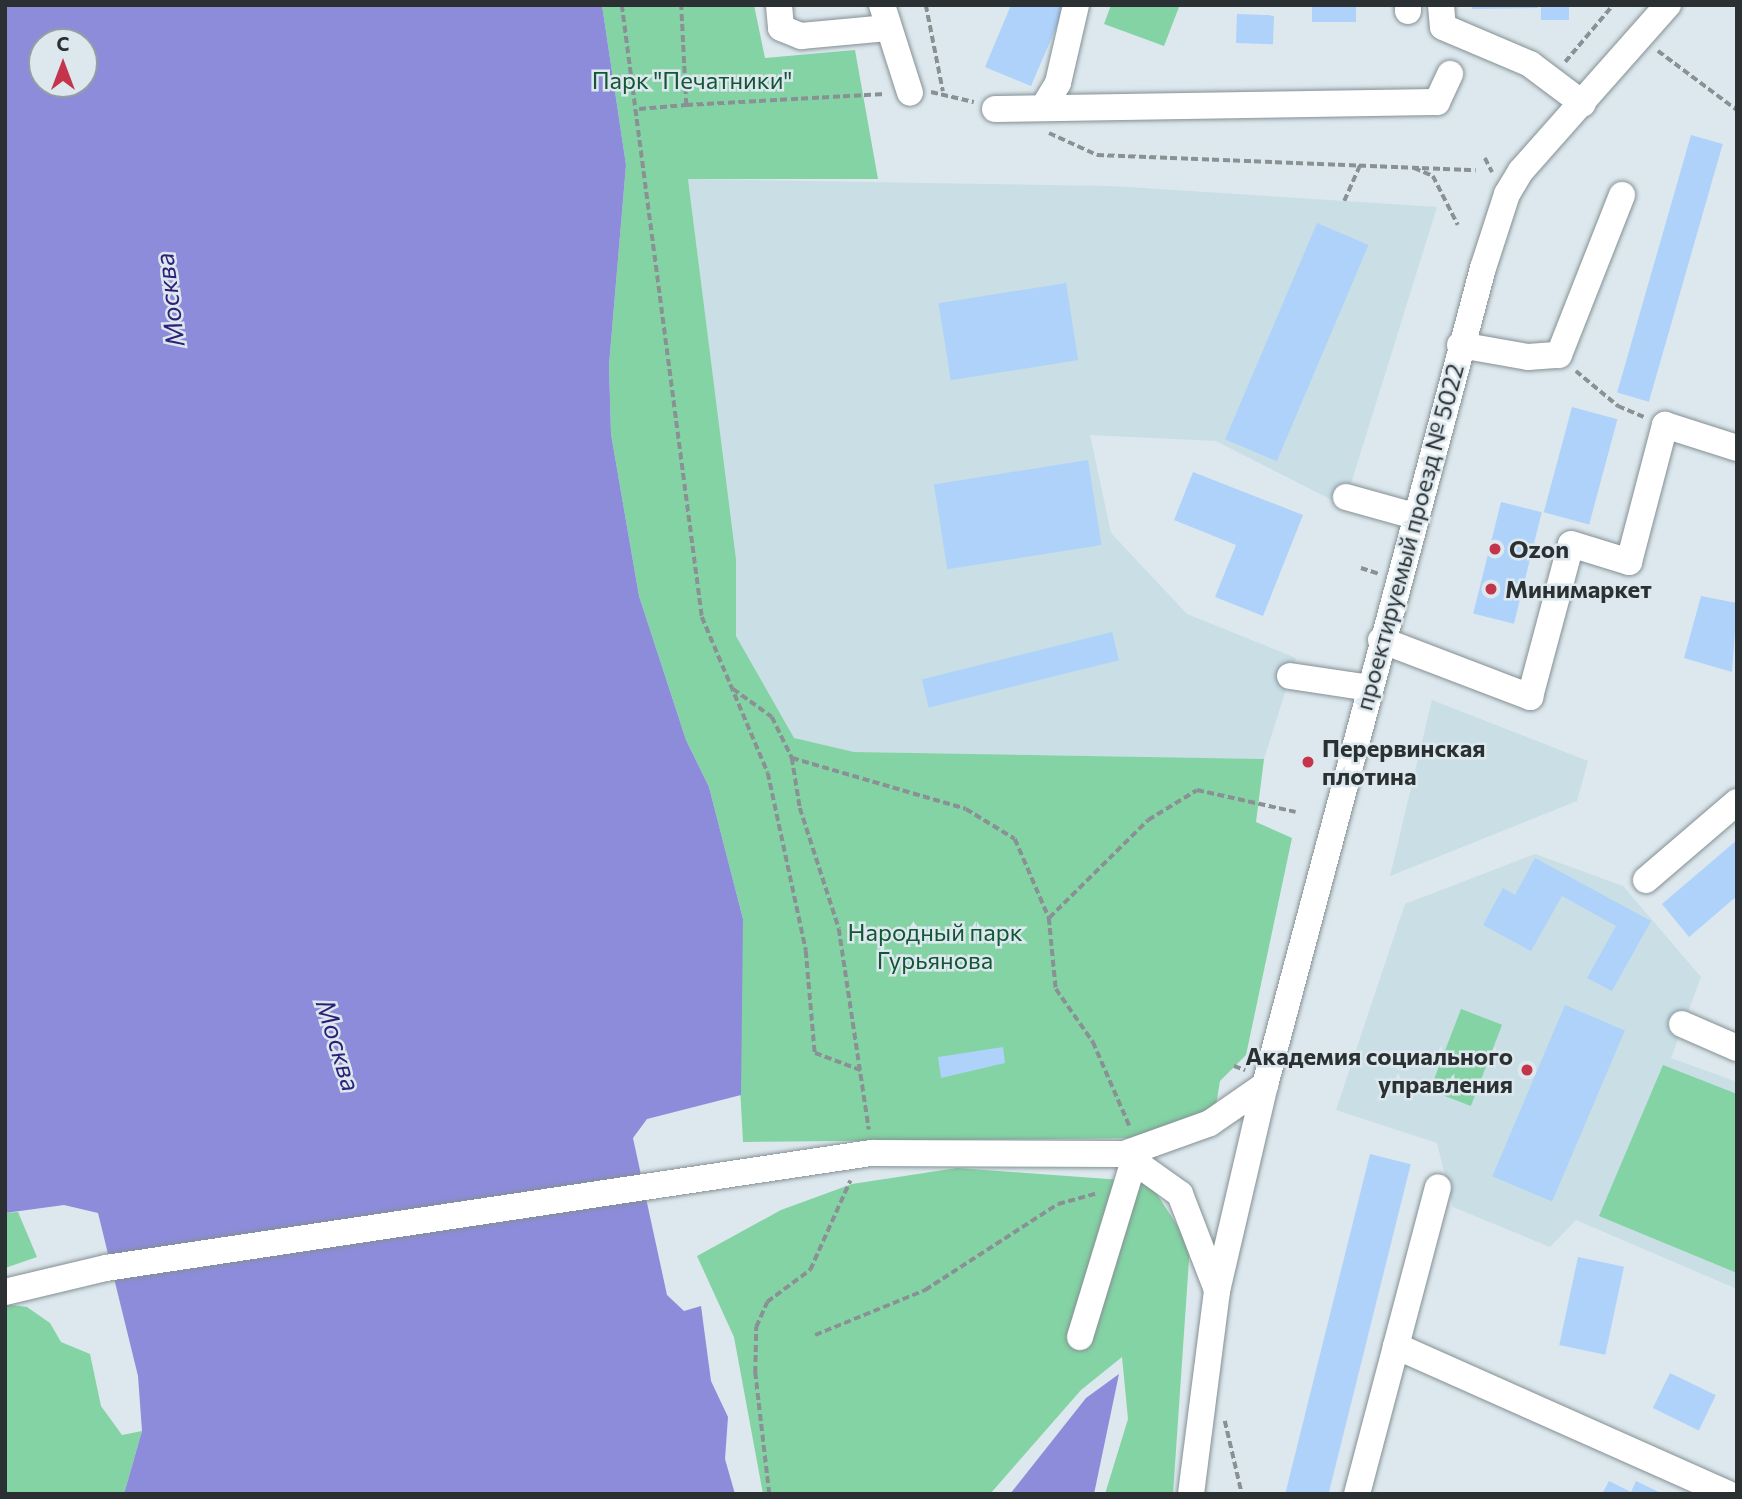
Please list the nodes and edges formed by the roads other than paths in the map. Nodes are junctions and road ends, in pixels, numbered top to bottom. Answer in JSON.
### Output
{"nodes":[{"id":1,"x":779,"y":5,"type":"edge"},
{"id":2,"x":1076,"y":5,"type":"edge"},
{"id":3,"x":1441,"y":5,"type":"edge"},
{"id":4,"x":1668,"y":5,"type":"edge"},
{"id":5,"x":885,"y":17,"type":"edge"},
{"id":6,"x":1450,"y":74,"type":"dead end"},
{"id":7,"x":910,"y":93,"type":"road end"},
{"id":8,"x":1583,"y":104,"type":"junction"},
{"id":9,"x":995,"y":108,"type":"road end"},
{"id":10,"x":1044,"y":120,"type":"junction"},
{"id":11,"x":1622,"y":195,"type":"dead end"},
{"id":12,"x":1460,"y":345,"type":"junction"},
{"id":13,"x":1737,"y":448,"type":"edge"},
{"id":14,"x":1346,"y":497,"type":"dead end"},
{"id":15,"x":1414,"y":516,"type":"junction"},
{"id":16,"x":1381,"y":640,"type":"junction"},
{"id":17,"x":1290,"y":676,"type":"dead end"},
{"id":18,"x":1369,"y":688,"type":"junction"},
{"id":19,"x":1737,"y":802,"type":"edge"},
{"id":20,"x":1646,"y":880,"type":"dead end"},
{"id":21,"x":1682,"y":1024,"type":"dead end"},
{"id":22,"x":1737,"y":1048,"type":"edge"},
{"id":23,"x":1265,"y":1085,"type":"junction"},
{"id":24,"x":1130,"y":1158,"type":"junction"},
{"id":25,"x":1438,"y":1187,"type":"dead end"},
{"id":26,"x":1217,"y":1291,"type":"junction"},
{"id":27,"x":5,"y":1292,"type":"edge"},
{"id":28,"x":1080,"y":1337,"type":"dead end"},
{"id":29,"x":1396,"y":1346,"type":"junction"},
{"id":30,"x":1191,"y":1494,"type":"edge"},
{"id":31,"x":1357,"y":1494,"type":"edge"},
{"id":32,"x":1728,"y":1494,"type":"edge"}],
"edges":[{"from":1,"to":5,"type":"street"},
{"from":2,"to":10,"type":"street"},
{"from":3,"to":8,"type":"street"},
{"from":4,"to":8,"type":"street","name":"проектируемый проезд № 5022"},
{"from":5,"to":7,"type":"street"},
{"from":6,"to":10,"type":"street"},
{"from":8,"to":12,"type":"street","name":"проектируемый проезд № 5022"},
{"from":9,"to":10,"type":"street"},
{"from":11,"to":12,"type":"street"},
{"from":12,"to":15,"type":"street","name":"проектируемый проезд № 5022"},
{"from":13,"to":16,"type":"street"},
{"from":14,"to":15,"type":"street"},
{"from":15,"to":16,"type":"street","name":"проектируемый проезд № 5022"},
{"from":16,"to":18,"type":"street","name":"проектируемый проезд № 5022"},
{"from":17,"to":18,"type":"street"},
{"from":18,"to":23,"type":"street","name":"проектируемый проезд № 5022"},
{"from":19,"to":20,"type":"street"},
{"from":21,"to":22,"type":"street"},
{"from":23,"to":24,"type":"street"},
{"from":23,"to":26,"type":"street","name":"проектируемый проезд № 5022"},
{"from":24,"to":26,"type":"street"},
{"from":24,"to":27,"type":"street"},
{"from":24,"to":28,"type":"street"},
{"from":25,"to":29,"type":"street"},
{"from":26,"to":30,"type":"street","name":"проектируемый проезд № 5022"},
{"from":29,"to":31,"type":"street"},
{"from":29,"to":32,"type":"street"}]}
